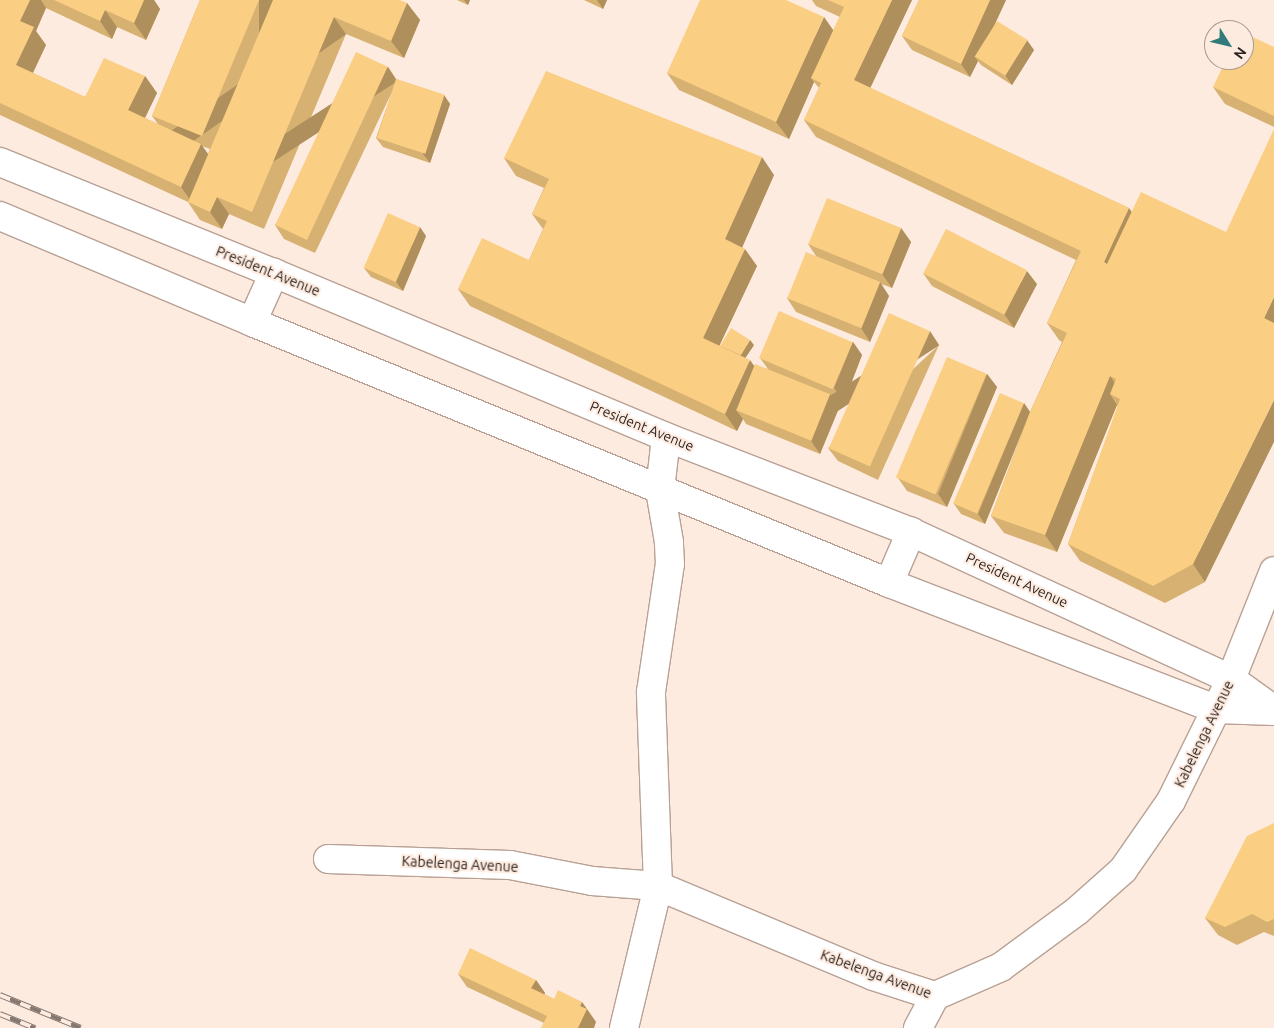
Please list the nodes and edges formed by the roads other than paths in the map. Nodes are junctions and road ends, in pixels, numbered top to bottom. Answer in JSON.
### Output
{"nodes":[{"id":1,"x":0,"y":162,"type":"edge"},
{"id":2,"x":0,"y":216,"type":"edge"},
{"id":3,"x":274,"y":273,"type":"junction"},
{"id":4,"x":252,"y":322,"type":"junction"},
{"id":5,"x":666,"y":437,"type":"junction"},
{"id":6,"x":660,"y":490,"type":"junction"},
{"id":7,"x":912,"y":532,"type":"junction"},
{"id":8,"x":1274,"y":572,"type":"edge"},
{"id":9,"x":889,"y":583,"type":"junction"},
{"id":10,"x":1231,"y":679,"type":"junction"},
{"id":11,"x":1216,"y":709,"type":"junction"},
{"id":12,"x":1274,"y":710,"type":"edge"},
{"id":13,"x":328,"y":859,"type":"dead end"},
{"id":14,"x":658,"y":886,"type":"junction"},
{"id":15,"x":935,"y":996,"type":"junction"},
{"id":16,"x":624,"y":1028,"type":"edge"},
{"id":17,"x":918,"y":1028,"type":"edge"}],
"edges":[{"from":1,"to":3,"type":"street","name":"President Avenue"},
{"from":2,"to":4,"type":"street"},
{"from":3,"to":4,"type":"street"},
{"from":3,"to":5,"type":"street","name":"President Avenue"},
{"from":4,"to":6,"type":"street"},
{"from":5,"to":6,"type":"street"},
{"from":5,"to":7,"type":"street","name":"President Avenue"},
{"from":6,"to":9,"type":"street"},
{"from":6,"to":14,"type":"street"},
{"from":7,"to":9,"type":"street"},
{"from":7,"to":10,"type":"street","name":"President Avenue"},
{"from":8,"to":10,"type":"street","name":"Kabelenga Avenue"},
{"from":9,"to":11,"type":"street"},
{"from":10,"to":11,"type":"street","name":"Kabelenga Avenue"},
{"from":10,"to":12,"type":"street","name":"President Avenue"},
{"from":11,"to":12,"type":"street"},
{"from":11,"to":15,"type":"street","name":"Kabelenga Avenue"},
{"from":13,"to":14,"type":"street","name":"Kabelenga Avenue"},
{"from":14,"to":15,"type":"street","name":"Kabelenga Avenue"},
{"from":14,"to":16,"type":"street"},
{"from":15,"to":17,"type":"street"}]}
